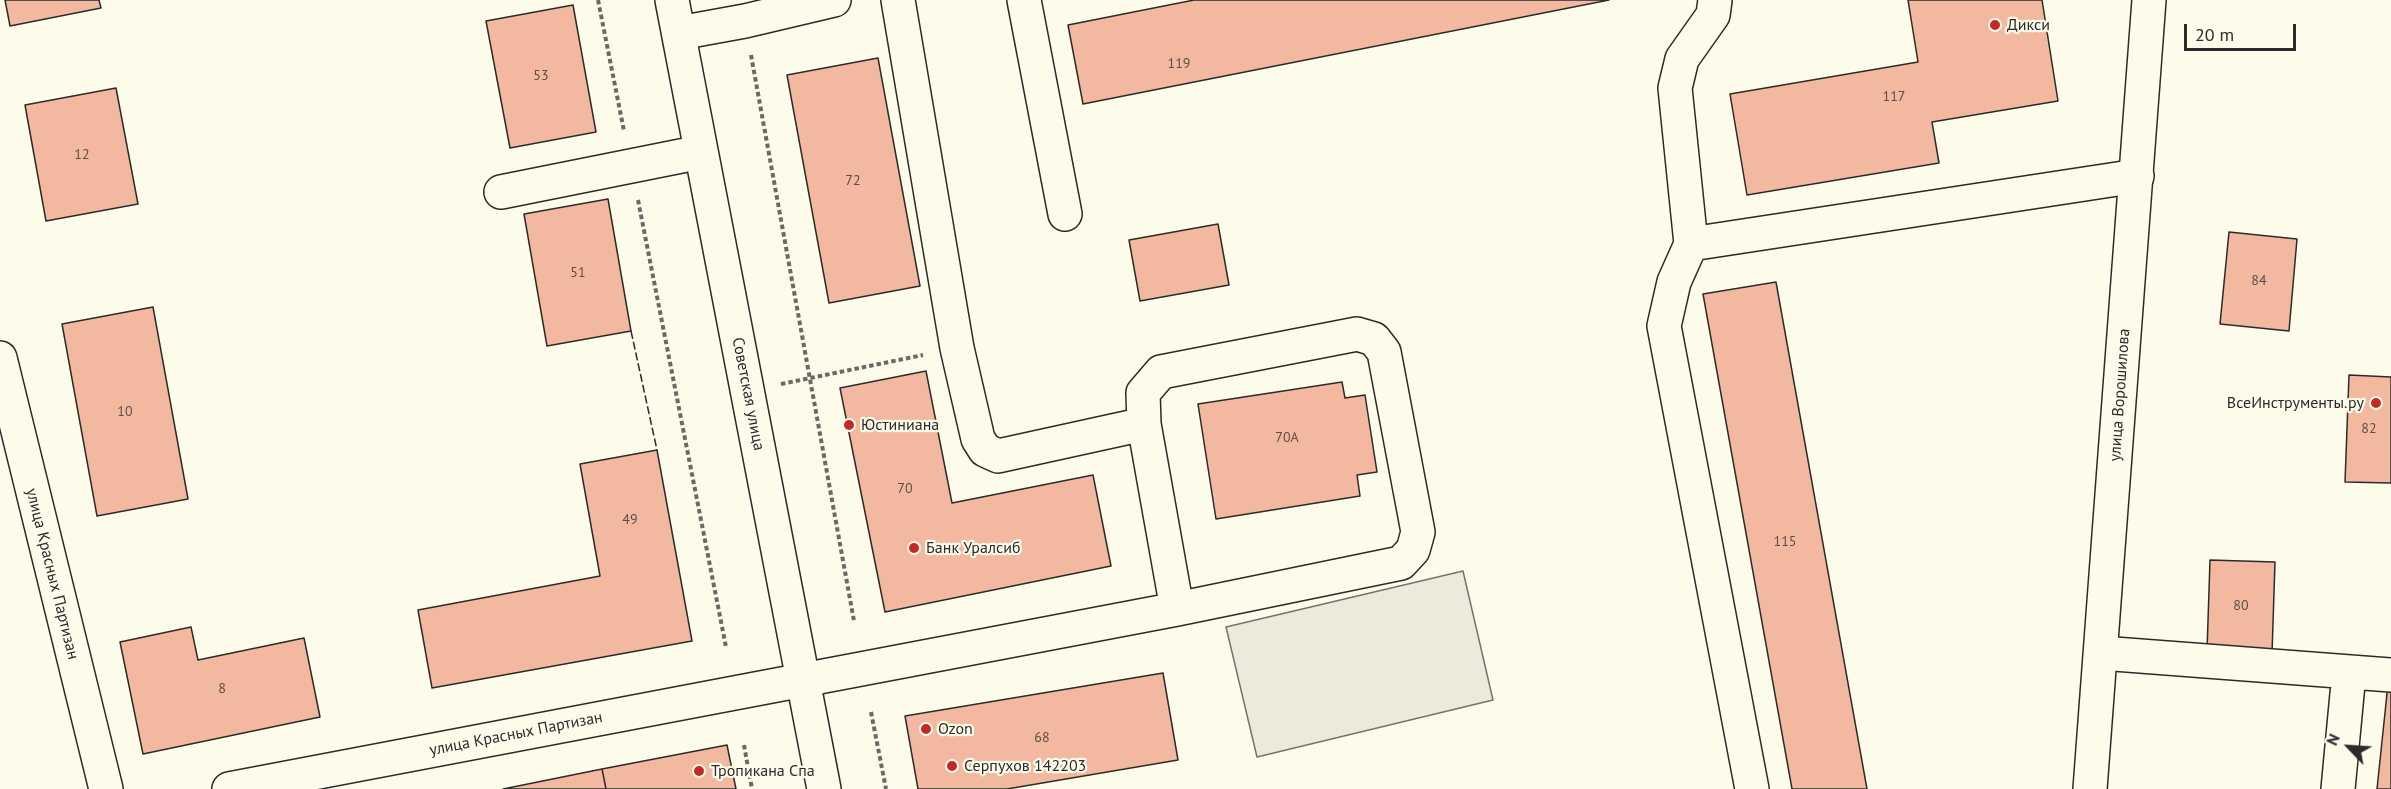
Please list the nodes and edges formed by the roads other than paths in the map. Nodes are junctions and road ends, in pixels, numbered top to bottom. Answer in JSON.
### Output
{"nodes":[{"id":1,"x":672,"y":0,"type":"edge"},
{"id":2,"x":834,"y":0,"type":"edge"},
{"id":3,"x":898,"y":0,"type":"edge"},
{"id":4,"x":1024,"y":0,"type":"edge"},
{"id":5,"x":1715,"y":0,"type":"edge"},
{"id":6,"x":2149,"y":0,"type":"edge"},
{"id":7,"x":679,"y":33,"type":"junction"},
{"id":8,"x":702,"y":153,"type":"junction"},
{"id":9,"x":2137,"y":176,"type":"junction"},
{"id":10,"x":501,"y":192,"type":"dead end"},
{"id":11,"x":1065,"y":214,"type":"dead end"},
{"id":12,"x":1691,"y":244,"type":"junction"},
{"id":13,"x":0,"y":358,"type":"edge"},
{"id":14,"x":1144,"y":424,"type":"junction"},
{"id":15,"x":10,"y":451,"type":"edge"},
{"id":16,"x":1177,"y":609,"type":"junction"},
{"id":17,"x":2101,"y":653,"type":"junction"},
{"id":18,"x":2349,"y":672,"type":"junction"},
{"id":19,"x":2391,"y":675,"type":"edge"},
{"id":20,"x":804,"y":680,"type":"junction"},
{"id":21,"x":106,"y":789,"type":"edge"},
{"id":22,"x":229,"y":789,"type":"edge"},
{"id":23,"x":824,"y":789,"type":"edge"},
{"id":24,"x":1752,"y":789,"type":"edge"},
{"id":25,"x":2090,"y":789,"type":"edge"},
{"id":26,"x":2338,"y":789,"type":"edge"}],
"edges":[{"from":1,"to":7,"type":"street","name":"Советская улица"},
{"from":2,"to":7,"type":"street"},
{"from":3,"to":14,"type":"street"},
{"from":4,"to":11,"type":"street"},
{"from":5,"to":12,"type":"street"},
{"from":6,"to":9,"type":"street","name":"улица Ворошилова"},
{"from":7,"to":8,"type":"street","name":"Советская улица"},
{"from":8,"to":10,"type":"street"},
{"from":8,"to":20,"type":"street","name":"Советская улица"},
{"from":9,"to":12,"type":"street"},
{"from":9,"to":17,"type":"street","name":"улица Ворошилова"},
{"from":12,"to":24,"type":"street"},
{"from":13,"to":15,"type":"street","name":"улица Красных Партизан"},
{"from":14,"to":16,"type":"street","name":"улица Красных Партизан"},
{"from":14,"to":16,"type":"street","name":"улица Красных Партизан"},
{"from":15,"to":21,"type":"street","name":"улица Красных Партизан"},
{"from":16,"to":20,"type":"street","name":"улица Красных Партизан"},
{"from":17,"to":18,"type":"street"},
{"from":17,"to":25,"type":"street","name":"улица Ворошилова"},
{"from":18,"to":19,"type":"street"},
{"from":18,"to":26,"type":"street"},
{"from":20,"to":22,"type":"street","name":"улица Красных Партизан"},
{"from":20,"to":23,"type":"street","name":"Советская улица"}]}
